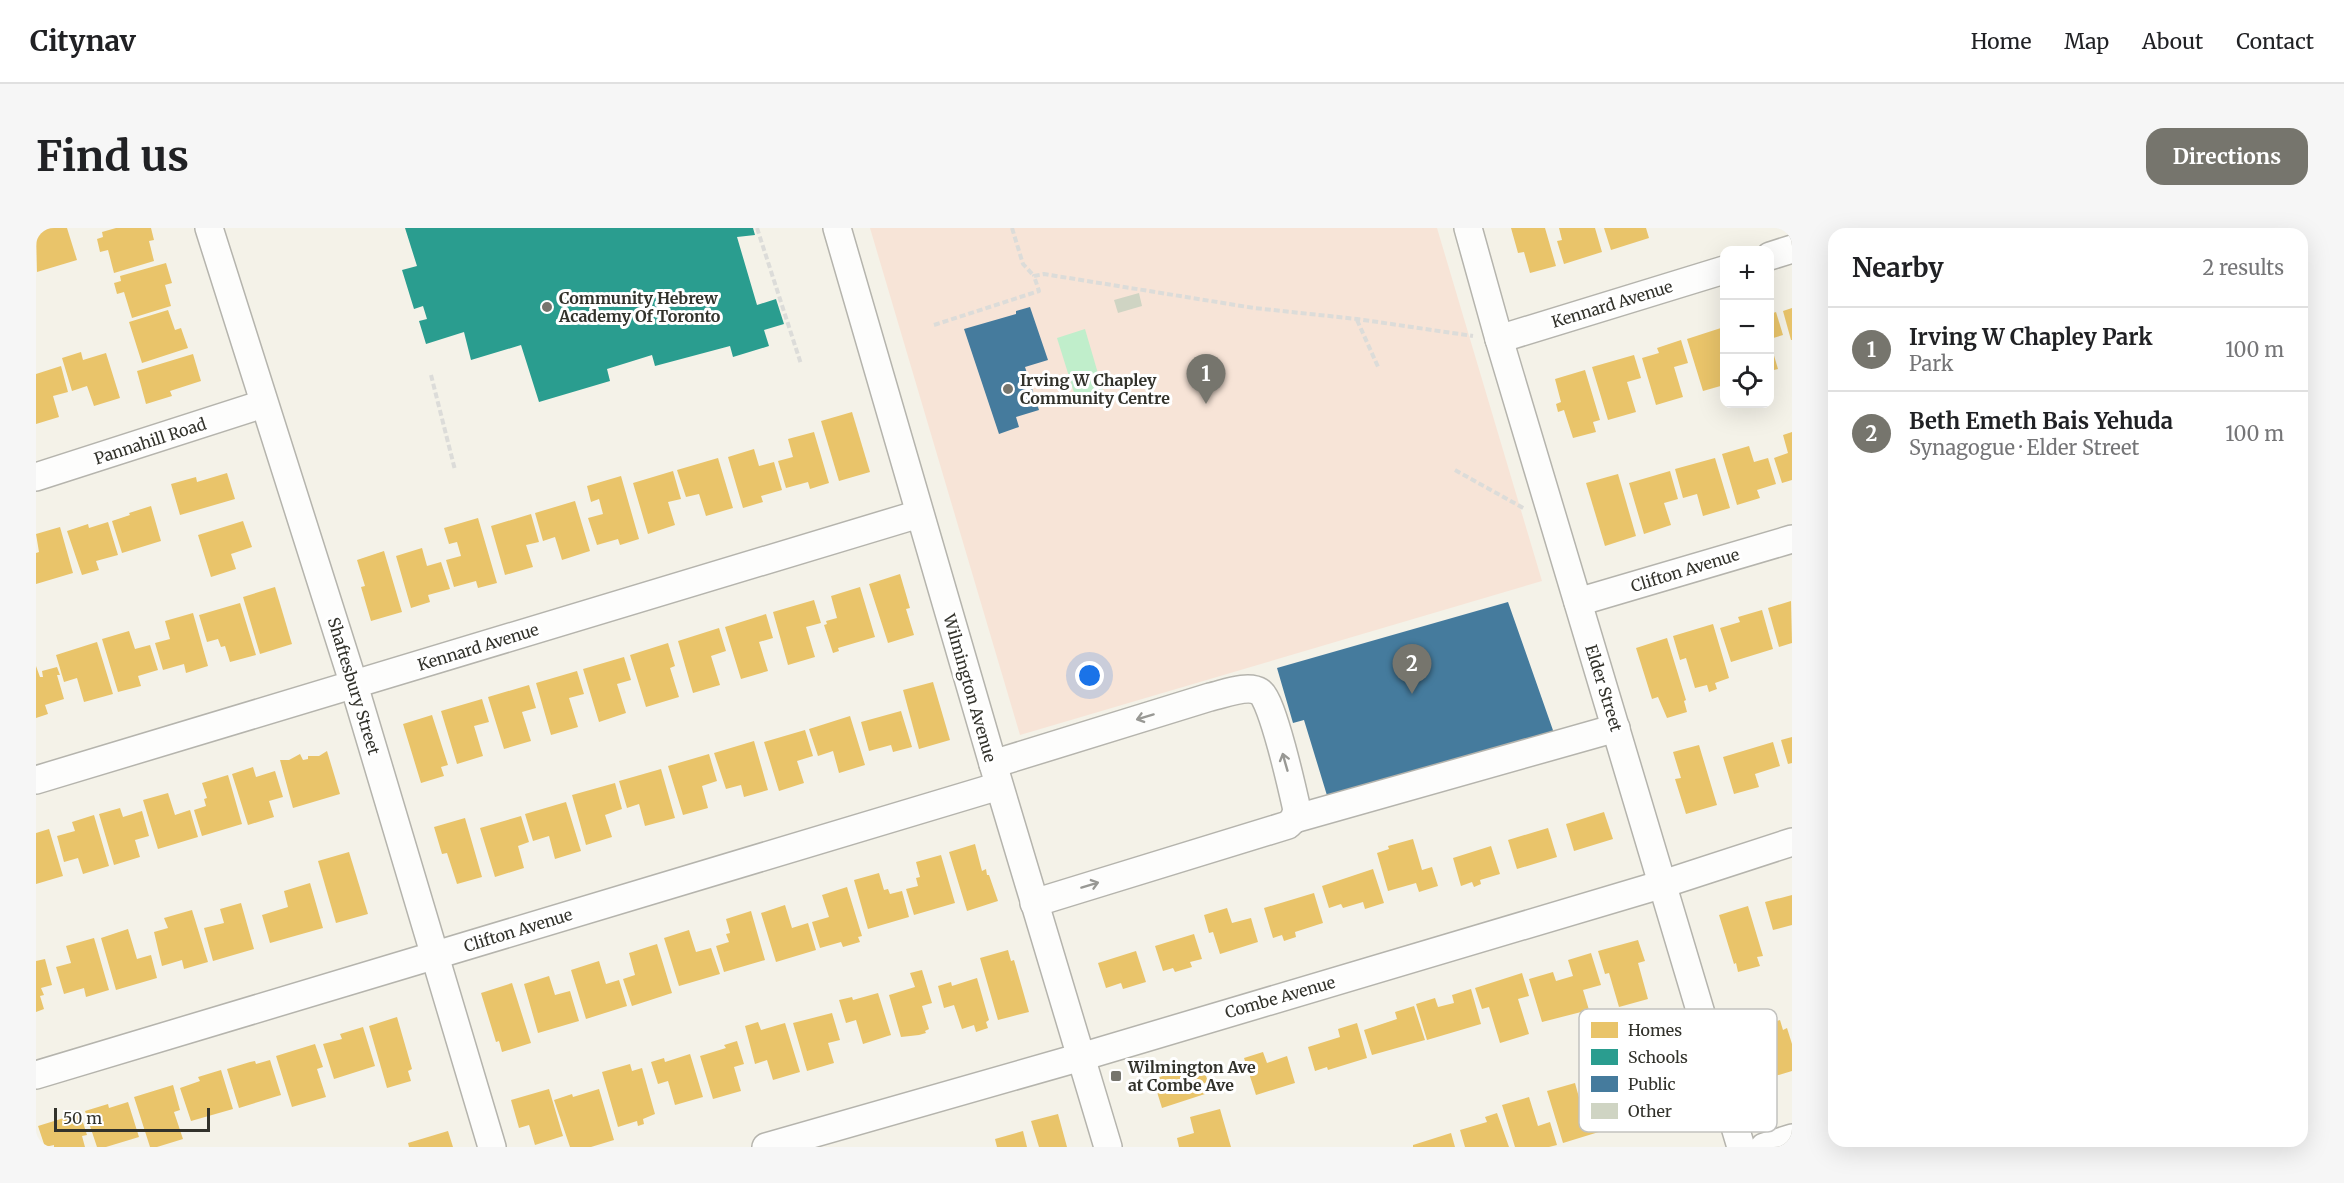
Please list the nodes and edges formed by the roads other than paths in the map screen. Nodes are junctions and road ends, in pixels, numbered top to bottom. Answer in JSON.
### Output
{"nodes":[{"id":1,"x":209,"y":228,"type":"edge"},
{"id":2,"x":837,"y":228,"type":"edge"},
{"id":3,"x":1467,"y":228,"type":"edge"},
{"id":4,"x":1792,"y":249,"type":"edge"},
{"id":5,"x":1774,"y":255,"type":"edge"},
{"id":6,"x":1720,"y":272,"type":"edge"},
{"id":7,"x":1499,"y":339,"type":"junction"},
{"id":8,"x":263,"y":404,"type":"junction"},
{"id":9,"x":36,"y":477,"type":"edge"},
{"id":10,"x":919,"y":514,"type":"junction"},
{"id":11,"x":1792,"y":539,"type":"edge"},
{"id":12,"x":1578,"y":602,"type":"junction"},
{"id":13,"x":354,"y":685,"type":"junction"},
{"id":14,"x":1616,"y":728,"type":"junction"},
{"id":15,"x":996,"y":775,"type":"junction"},
{"id":16,"x":36,"y":780,"type":"edge"},
{"id":17,"x":1294,"y":819,"type":"junction"},
{"id":18,"x":1792,"y":843,"type":"edge"},
{"id":19,"x":1663,"y":884,"type":"junction"},
{"id":20,"x":1034,"y":903,"type":"junction"},
{"id":21,"x":436,"y":955,"type":"junction"},
{"id":22,"x":1700,"y":1009,"type":"edge"},
{"id":23,"x":1081,"y":1058,"type":"junction"},
{"id":24,"x":36,"y":1075,"type":"edge"},
{"id":25,"x":1737,"y":1132,"type":"edge"},
{"id":26,"x":1792,"y":1138,"type":"edge"},
{"id":27,"x":492,"y":1147,"type":"edge"},
{"id":28,"x":766,"y":1147,"type":"edge"},
{"id":29,"x":1108,"y":1147,"type":"edge"},
{"id":30,"x":1741,"y":1147,"type":"edge"},
{"id":31,"x":1764,"y":1147,"type":"edge"}],
"edges":[{"from":1,"to":8,"type":"street","name":"Shaftesbury Street"},
{"from":2,"to":10,"type":"street","name":"Wilmington Avenue"},
{"from":3,"to":7,"type":"street","name":"Elder Street"},
{"from":4,"to":5,"type":"street"},
{"from":6,"to":7,"type":"street","name":"Kennard Avenue"},
{"from":7,"to":12,"type":"street","name":"Elder Street"},
{"from":8,"to":9,"type":"street","name":"Pannahill Road"},
{"from":8,"to":13,"type":"street","name":"Shaftesbury Street"},
{"from":10,"to":13,"type":"street","name":"Kennard Avenue"},
{"from":10,"to":15,"type":"street","name":"Wilmington Avenue"},
{"from":11,"to":12,"type":"street","name":"Clifton Avenue"},
{"from":12,"to":14,"type":"street","name":"Elder Street"},
{"from":13,"to":16,"type":"street","name":"Kennard Avenue"},
{"from":13,"to":21,"type":"street","name":"Shaftesbury Street"},
{"from":14,"to":17,"type":"street"},
{"from":14,"to":19,"type":"street","name":"Elder Street"},
{"from":17,"to":15,"type":"street","name":"Clifton Avenue","one_way":true},
{"from":15,"to":20,"type":"street","name":"Wilmington Avenue"},
{"from":15,"to":21,"type":"street","name":"Clifton Avenue"},
{"from":20,"to":17,"type":"street","one_way":true},
{"from":18,"to":19,"type":"street","name":"Combe Avenue"},
{"from":19,"to":22,"type":"street","name":"Elder Street"},
{"from":19,"to":23,"type":"street","name":"Combe Avenue"},
{"from":20,"to":23,"type":"street","name":"Wilmington Avenue"},
{"from":21,"to":24,"type":"street","name":"Clifton Avenue"},
{"from":21,"to":27,"type":"street","name":"Shaftesbury Street"},
{"from":23,"to":28,"type":"street","name":"Combe Avenue"},
{"from":23,"to":29,"type":"street","name":"Wilmington Avenue"},
{"from":25,"to":30,"type":"street","name":"Elder Street"},
{"from":26,"to":31,"type":"street"}]}
